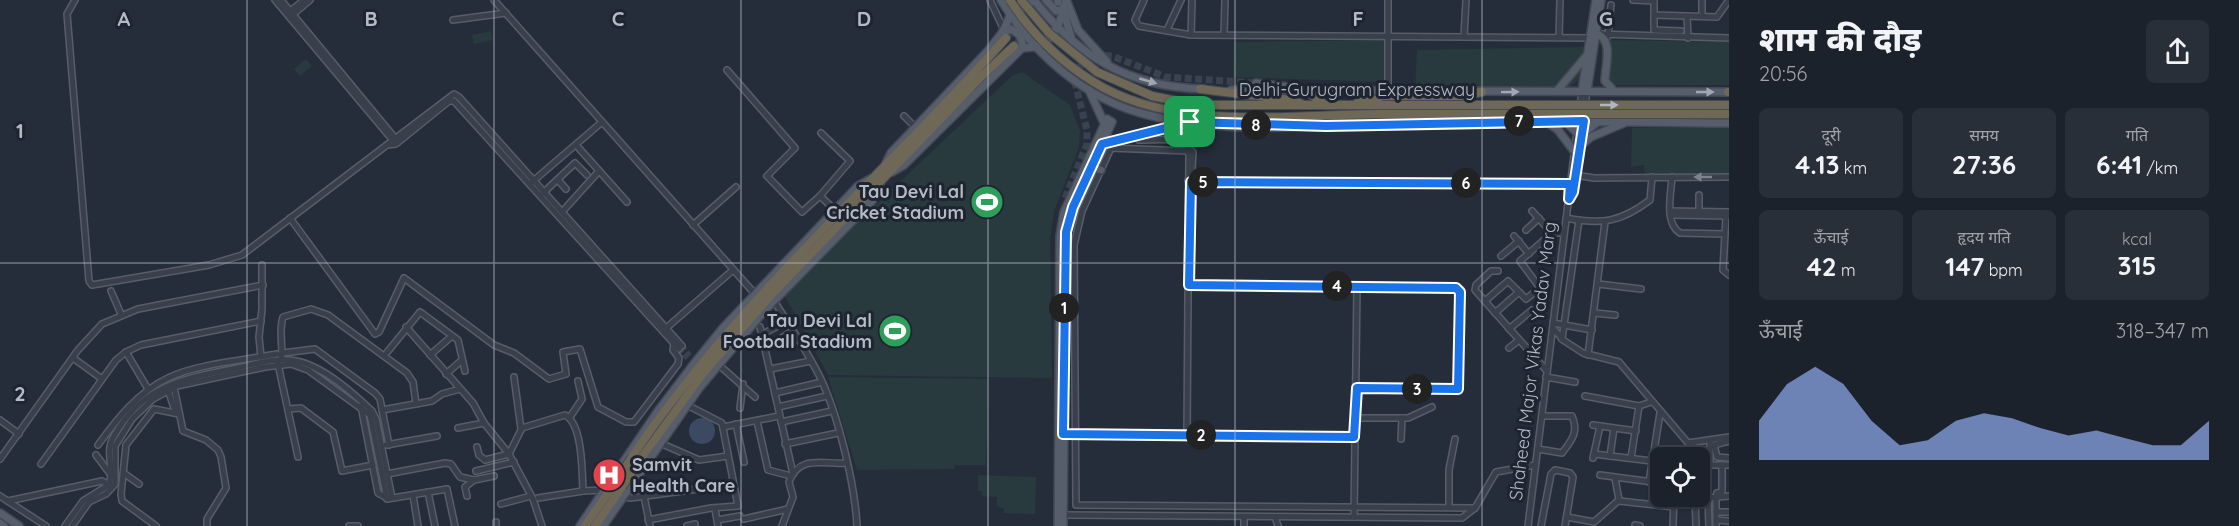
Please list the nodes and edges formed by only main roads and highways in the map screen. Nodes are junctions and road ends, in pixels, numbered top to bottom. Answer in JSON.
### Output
{"nodes":[{"id":1,"x":1010,"y":0,"type":"edge"},
{"id":2,"x":1021,"y":0,"type":"edge"},
{"id":3,"x":1034,"y":0,"type":"edge"},
{"id":4,"x":1046,"y":0,"type":"edge"},
{"id":5,"x":1596,"y":0,"type":"edge"},
{"id":6,"x":1601,"y":0,"type":"edge"},
{"id":7,"x":1063,"y":3,"type":"edge"},
{"id":8,"x":1010,"y":16,"type":"junction"},
{"id":9,"x":1055,"y":26,"type":"junction"},
{"id":10,"x":1004,"y":34,"type":"junction"},
{"id":11,"x":1594,"y":36,"type":"junction"},
{"id":12,"x":1073,"y":43,"type":"junction"},
{"id":13,"x":1018,"y":47,"type":"junction"},
{"id":14,"x":1036,"y":47,"type":"junction"},
{"id":15,"x":1080,"y":48,"type":"junction"},
{"id":16,"x":1588,"y":53,"type":"junction"},
{"id":17,"x":1117,"y":70,"type":"junction"},
{"id":18,"x":1062,"y":71,"type":"junction"},
{"id":19,"x":1587,"y":79,"type":"junction"},
{"id":20,"x":1256,"y":83,"type":"tunnel mouth"},
{"id":21,"x":1200,"y":89,"type":"junction"},
{"id":22,"x":1089,"y":90,"type":"junction"},
{"id":23,"x":1306,"y":91,"type":"junction"},
{"id":24,"x":1557,"y":91,"type":"junction"},
{"id":25,"x":1572,"y":91,"type":"junction"},
{"id":26,"x":1585,"y":91,"type":"junction"},
{"id":27,"x":1482,"y":92,"type":"junction"},
{"id":28,"x":1604,"y":92,"type":"junction"},
{"id":29,"x":1615,"y":92,"type":"junction"},
{"id":30,"x":1729,"y":92,"type":"edge"},
{"id":31,"x":1326,"y":104,"type":"junction"},
{"id":32,"x":1356,"y":104,"type":"junction"},
{"id":33,"x":1304,"y":105,"type":"junction"},
{"id":34,"x":1729,"y":105,"type":"edge"},
{"id":35,"x":1382,"y":110,"type":"junction"},
{"id":36,"x":1729,"y":114,"type":"edge"},
{"id":37,"x":1263,"y":118,"type":"junction"},
{"id":38,"x":1546,"y":121,"type":"junction"},
{"id":39,"x":1565,"y":121,"type":"junction"},
{"id":40,"x":1599,"y":121,"type":"junction"},
{"id":41,"x":1190,"y":122,"type":"junction"},
{"id":42,"x":1626,"y":122,"type":"junction"},
{"id":43,"x":1729,"y":123,"type":"edge"},
{"id":44,"x":1235,"y":124,"type":"junction"},
{"id":45,"x":1105,"y":125,"type":"junction"},
{"id":46,"x":1102,"y":144,"type":"junction"},
{"id":47,"x":1091,"y":167,"type":"junction"},
{"id":48,"x":1101,"y":170,"type":"road end"},
{"id":49,"x":885,"y":172,"type":"junction"},
{"id":50,"x":878,"y":179,"type":"junction"},
{"id":51,"x":1065,"y":198,"type":"tunnel mouth"},
{"id":52,"x":1060,"y":236,"type":"junction"},
{"id":53,"x":621,"y":465,"type":"junction"},
{"id":54,"x":637,"y":477,"type":"junction"},
{"id":55,"x":618,"y":485,"type":"junction"},
{"id":56,"x":0,"y":513,"type":"edge"},
{"id":57,"x":0,"y":523,"type":"edge"},
{"id":58,"x":606,"y":524,"type":"edge"},
{"id":59,"x":4,"y":526,"type":"edge"},
{"id":60,"x":19,"y":526,"type":"edge"},
{"id":61,"x":580,"y":526,"type":"edge"},
{"id":62,"x":585,"y":526,"type":"edge"},
{"id":63,"x":595,"y":526,"type":"edge"},
{"id":64,"x":1058,"y":526,"type":"edge"},
{"id":65,"x":1063,"y":526,"type":"edge"}],
"edges":[{"from":1,"to":8,"type":"main road"},
{"from":1,"to":37,"type":"highway","name":"Delhi-Gurugram Expressway","bridge":true},
{"from":2,"to":33,"type":"highway","name":"Delhi-Gurugram Expressway","bridge":true},
{"from":3,"to":8,"type":"main road"},
{"from":3,"to":9,"type":"main road"},
{"from":4,"to":7,"type":"main road"},
{"from":5,"to":11,"type":"main road","name":"Shaheed Major Vikas Yadav Marg"},
{"from":6,"to":11,"type":"main road","name":"Shaheed Major Vikas Yadav Marg"},
{"from":7,"to":9,"type":"main road"},
{"from":7,"to":12,"type":"main road"},
{"from":7,"to":17,"type":"main road"},
{"from":8,"to":10,"type":"main road"},
{"from":8,"to":14,"type":"main road"},
{"from":9,"to":12,"type":"main road"},
{"from":9,"to":14,"type":"main road"},
{"from":10,"to":13,"type":"main road"},
{"from":10,"to":49,"type":"highway"},
{"from":10,"to":49,"type":"main road"},
{"from":11,"to":16,"type":"main road","name":"Shaheed Major Vikas Yadav Marg"},
{"from":11,"to":19,"type":"main road","name":"Shaheed Major Vikas Yadav Marg"},
{"from":11,"to":29,"type":"main road"},
{"from":12,"to":15,"type":"main road"},
{"from":13,"to":14,"type":"main road"},
{"from":13,"to":49,"type":"highway"},
{"from":14,"to":18,"type":"main road"},
{"from":15,"to":17,"type":"main road"},
{"from":15,"to":18,"type":"main road"},
{"from":16,"to":19,"type":"main road","name":"Shaheed Major Vikas Yadav Marg"},
{"from":16,"to":24,"type":"main road"},
{"from":17,"to":21,"type":"main road","one_way":true},
{"from":18,"to":22,"type":"main road"},
{"from":19,"to":25,"type":"main road"},
{"from":19,"to":26,"type":"main road","name":"Shaheed Major Vikas Yadav Marg"},
{"from":19,"to":28,"type":"main road"},
{"from":20,"to":23,"type":"main road"},
{"from":21,"to":23,"type":"main road"},
{"from":21,"to":33,"type":"highway"},
{"from":22,"to":41,"type":"main road"},
{"from":22,"to":45,"type":"main road"},
{"from":23,"to":27,"type":"main road"},
{"from":23,"to":31,"type":"highway"},
{"from":24,"to":25,"type":"main road"},
{"from":27,"to":24,"type":"main road","one_way":true},
{"from":25,"to":26,"type":"main road"},
{"from":26,"to":28,"type":"main road"},
{"from":27,"to":32,"type":"highway"},
{"from":28,"to":29,"type":"main road"},
{"from":29,"to":30,"type":"main road","one_way":true},
{"from":31,"to":32,"type":"highway","name":"Delhi-Gurugram Expressway"},
{"from":31,"to":33,"type":"highway","name":"Delhi-Gurugram Expressway"},
{"from":32,"to":35,"type":"highway","name":"Delhi-Gurugram Expressway"},
{"from":35,"to":34,"type":"highway","name":"Delhi-Gurugram Expressway","one_way":true,"bridge":true},
{"from":35,"to":36,"type":"highway","name":"Delhi-Gurugram Expressway","bridge":true},
{"from":35,"to":37,"type":"highway","name":"Delhi-Gurugram Expressway"},
{"from":37,"to":44,"type":"highway"},
{"from":38,"to":39,"type":"main road"},
{"from":38,"to":42,"type":"main road"},
{"from":38,"to":44,"type":"main road"},
{"from":39,"to":40,"type":"main road"},
{"from":39,"to":40,"type":"main road"},
{"from":40,"to":42,"type":"main road"},
{"from":41,"to":44,"type":"main road"},
{"from":41,"to":46,"type":"main road"},
{"from":42,"to":43,"type":"main road"},
{"from":45,"to":46,"type":"main road"},
{"from":45,"to":52,"type":"main road"},
{"from":46,"to":47,"type":"main road"},
{"from":47,"to":48,"type":"main road"},
{"from":47,"to":65,"type":"main road"},
{"from":49,"to":50,"type":"highway"},
{"from":50,"to":53,"type":"main road"},
{"from":50,"to":54,"type":"main road"},
{"from":50,"to":55,"type":"highway","bridge":true},
{"from":51,"to":52,"type":"main road"},
{"from":52,"to":64,"type":"main road"},
{"from":53,"to":54,"type":"main road"},
{"from":53,"to":61,"type":"main road"},
{"from":54,"to":58,"type":"main road"},
{"from":55,"to":62,"type":"highway"},
{"from":55,"to":63,"type":"highway"},
{"from":56,"to":60,"type":"main road"},
{"from":57,"to":59,"type":"main road"}]}
